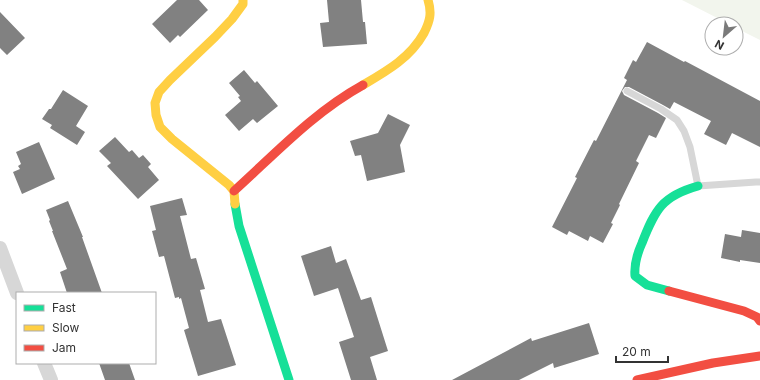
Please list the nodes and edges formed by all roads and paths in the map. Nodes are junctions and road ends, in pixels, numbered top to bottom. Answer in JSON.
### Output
{"nodes":[{"id":1,"x":243,"y":0,"type":"edge"},
{"id":2,"x":428,"y":0,"type":"edge"},
{"id":3,"x":627,"y":91,"type":"dead end"},
{"id":4,"x":760,"y":182,"type":"edge"},
{"id":5,"x":698,"y":186,"type":"junction"},
{"id":6,"x":234,"y":191,"type":"junction"},
{"id":7,"x":0,"y":248,"type":"edge"},
{"id":8,"x":17,"y":292,"type":"edge"},
{"id":9,"x":760,"y":321,"type":"edge"},
{"id":10,"x":760,"y":356,"type":"edge"},
{"id":11,"x":44,"y":364,"type":"edge"},
{"id":12,"x":51,"y":380,"type":"edge"},
{"id":13,"x":289,"y":380,"type":"edge"},
{"id":14,"x":637,"y":380,"type":"edge"}],
"edges":[{"from":1,"to":6,"type":"street"},
{"from":2,"to":6,"type":"street"},
{"from":3,"to":5,"type":"lane"},
{"from":4,"to":5,"type":"lane"},
{"from":5,"to":9,"type":"street"},
{"from":6,"to":13,"type":"street"},
{"from":7,"to":8,"type":"street"},
{"from":10,"to":14,"type":"street"},
{"from":11,"to":12,"type":"street"}]}
